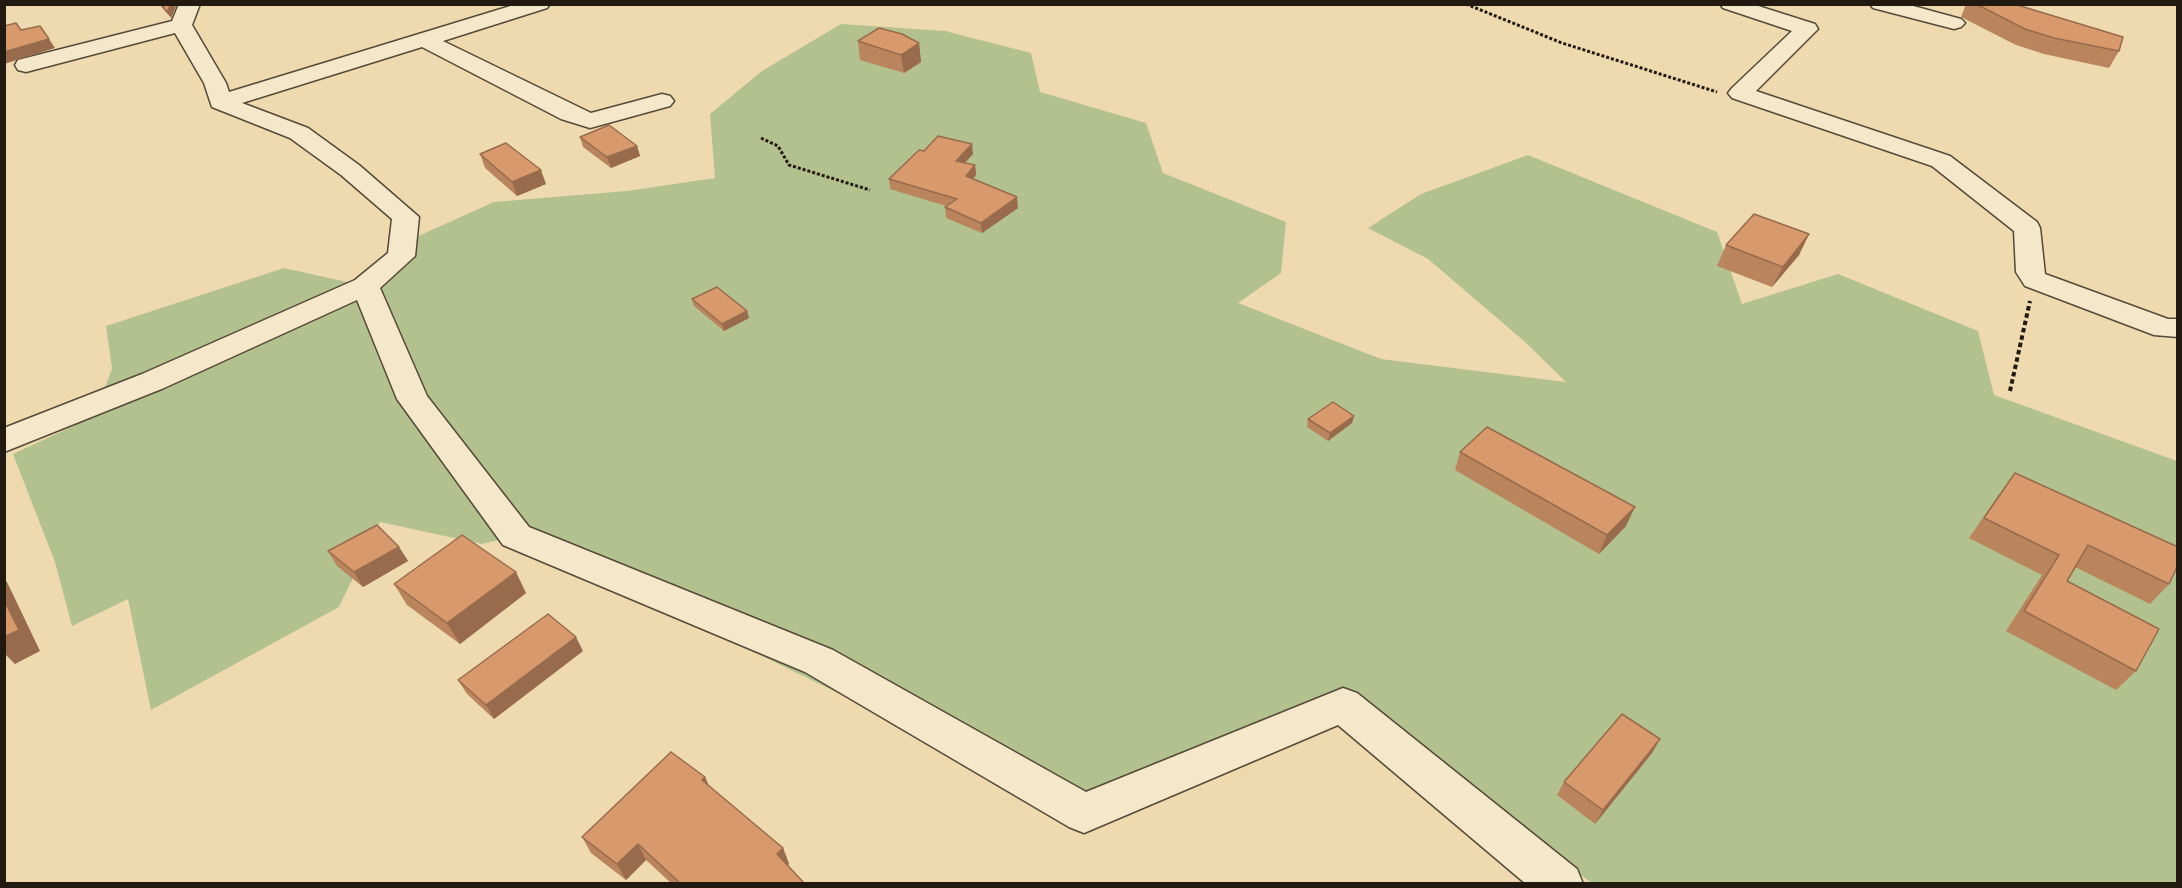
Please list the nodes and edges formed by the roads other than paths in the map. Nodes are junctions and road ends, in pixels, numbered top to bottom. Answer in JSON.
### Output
{"nodes":[{"id":1,"x":540,"y":4,"type":"edge"},
{"id":2,"x":1880,"y":4,"type":"edge"},
{"id":3,"x":1738,"y":6,"type":"edge"},
{"id":4,"x":186,"y":15,"type":"edge"},
{"id":5,"x":1954,"y":23,"type":"dead end"},
{"id":6,"x":426,"y":41,"type":"junction"},
{"id":7,"x":26,"y":65,"type":"dead end"},
{"id":8,"x":662,"y":101,"type":"dead end"},
{"id":9,"x":220,"y":102,"type":"junction"},
{"id":10,"x":365,"y":286,"type":"junction"},
{"id":11,"x":2178,"y":328,"type":"edge"},
{"id":12,"x":4,"y":441,"type":"edge"},
{"id":13,"x":1561,"y":884,"type":"edge"}],
"edges":[{"from":1,"to":6,"type":"street"},
{"from":2,"to":5,"type":"street"},
{"from":3,"to":11,"type":"street"},
{"from":4,"to":7,"type":"street"},
{"from":4,"to":9,"type":"street"},
{"from":6,"to":8,"type":"street"},
{"from":6,"to":9,"type":"street"},
{"from":9,"to":10,"type":"street"},
{"from":10,"to":12,"type":"street"},
{"from":10,"to":13,"type":"street"}]}
